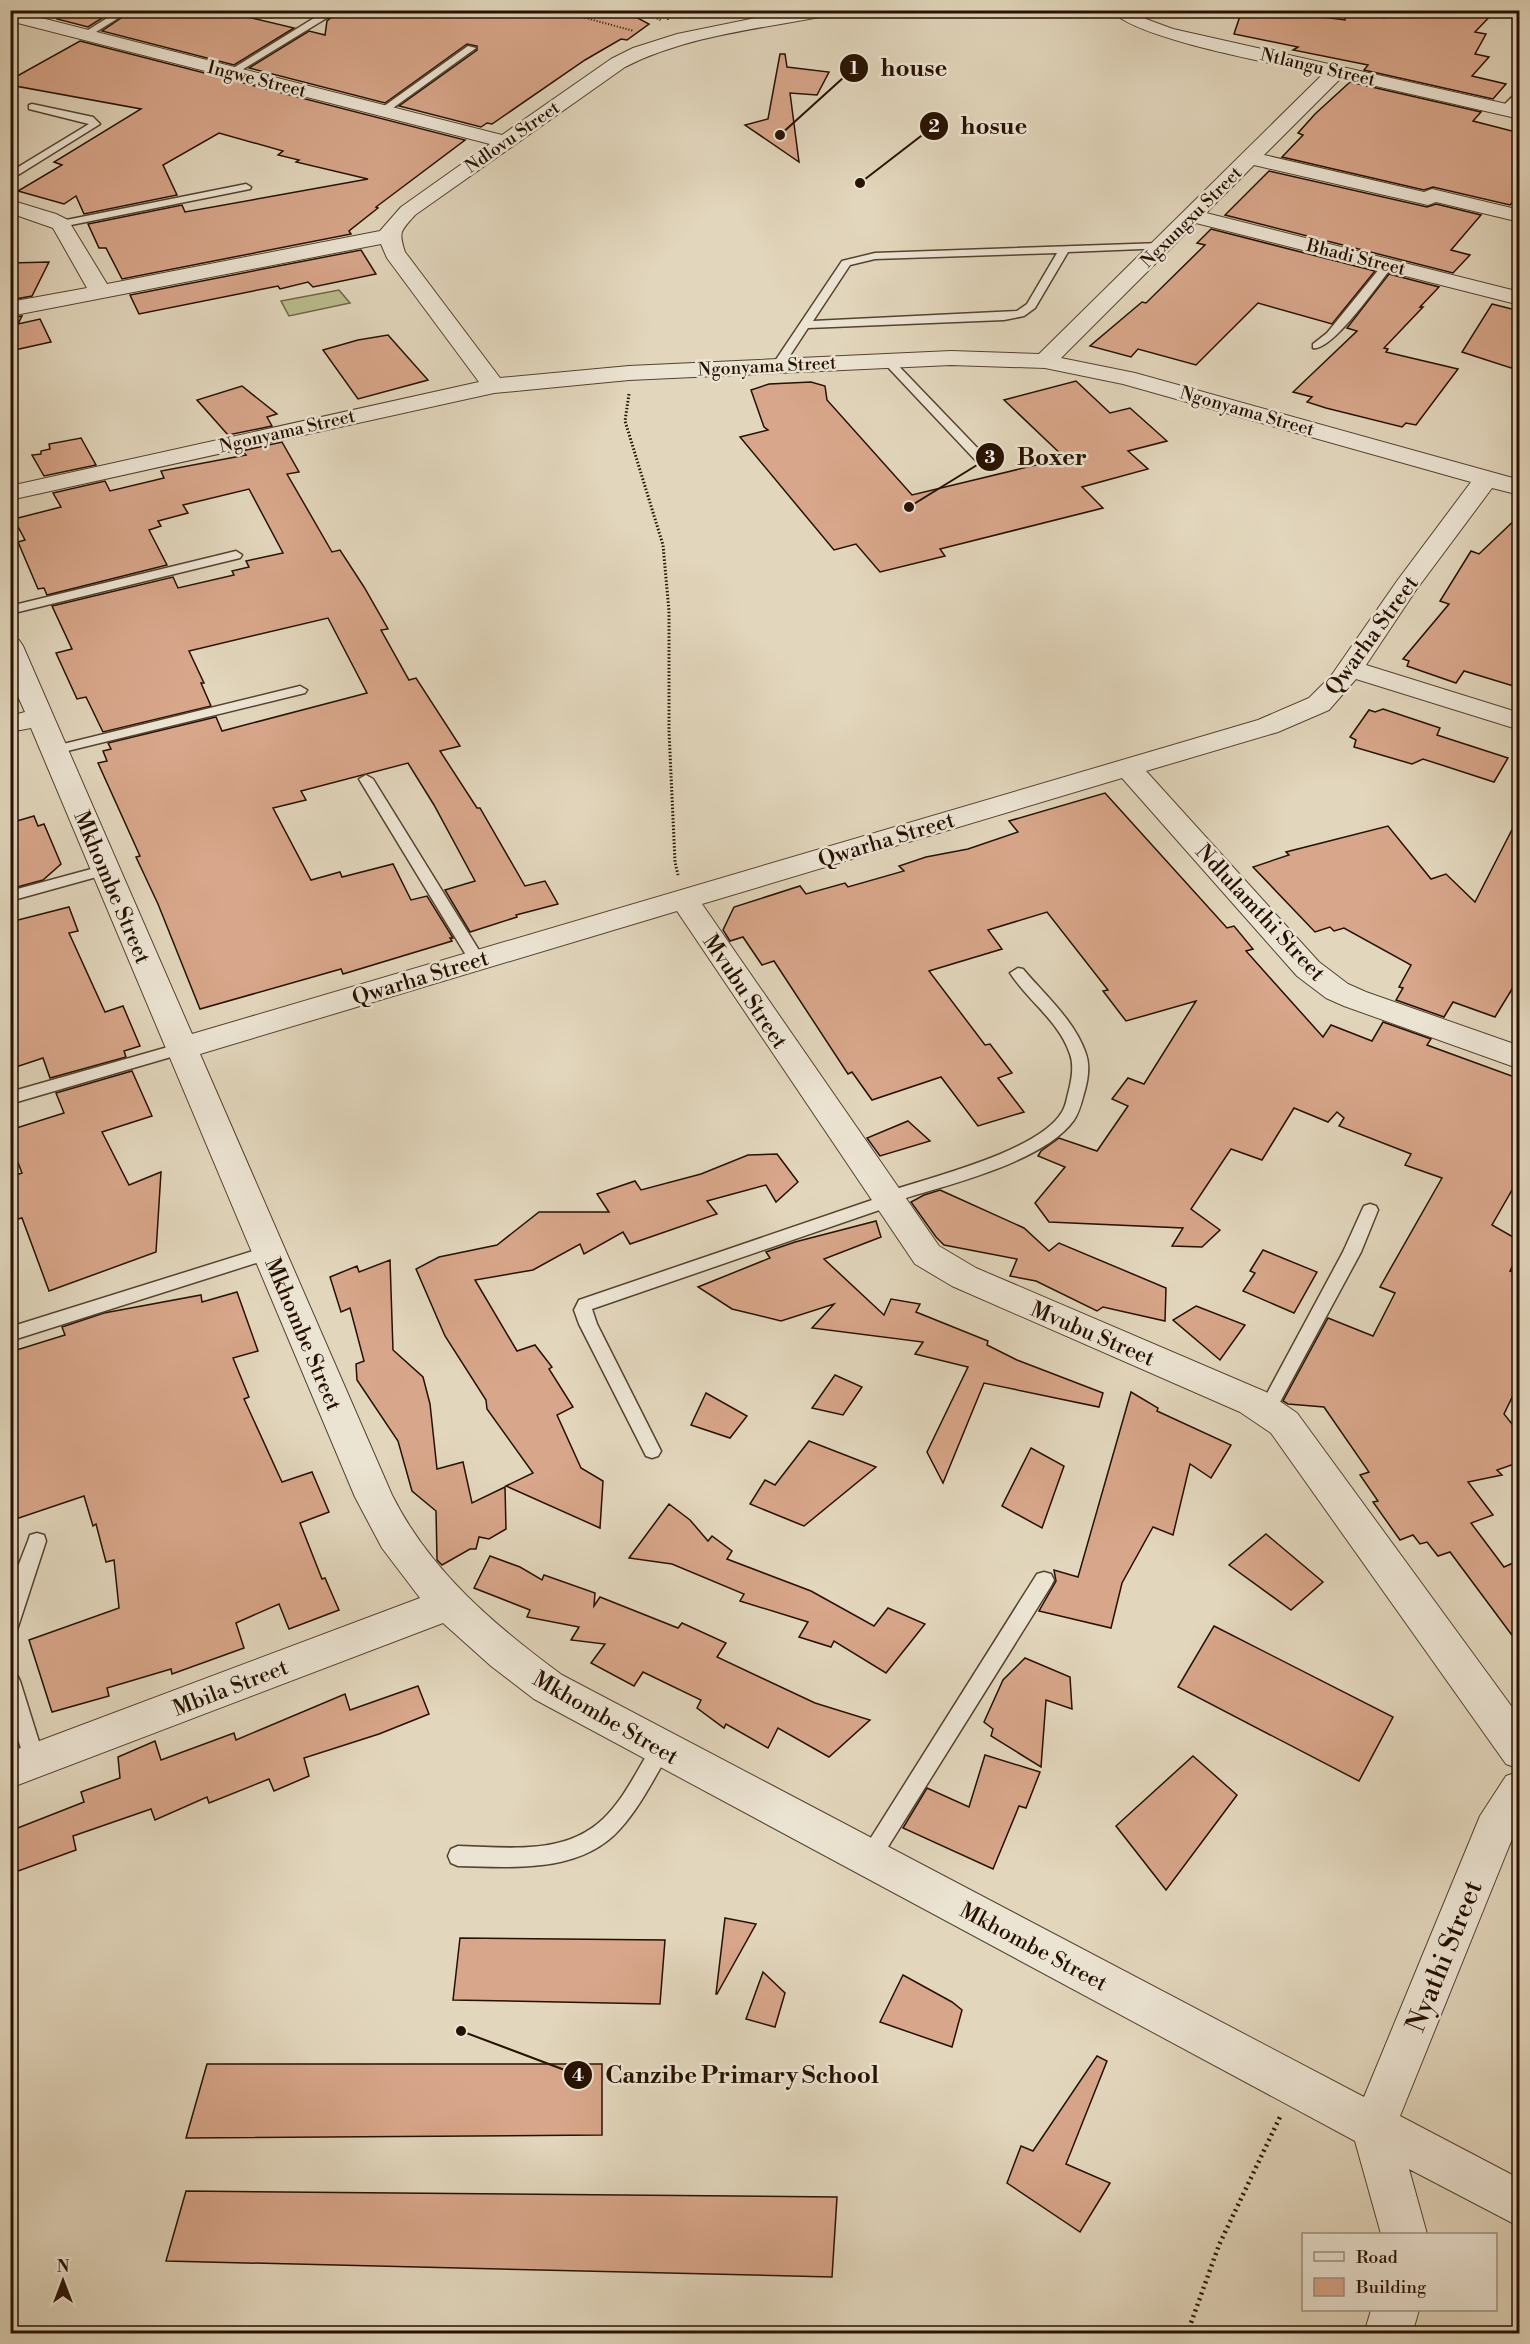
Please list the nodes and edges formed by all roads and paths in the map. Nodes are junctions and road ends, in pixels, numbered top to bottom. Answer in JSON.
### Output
{"nodes":[{"id":1,"x":127,"y":10,"type":"edge"},
{"id":2,"x":333,"y":10,"type":"edge"},
{"id":3,"x":556,"y":10,"type":"edge"},
{"id":4,"x":641,"y":10,"type":"edge"},
{"id":5,"x":825,"y":10,"type":"edge"},
{"id":6,"x":1120,"y":10,"type":"edge"},
{"id":7,"x":10,"y":15,"type":"edge"},
{"id":8,"x":669,"y":24,"type":"dead end"},
{"id":9,"x":85,"y":35,"type":"junction"},
{"id":10,"x":471,"y":48,"type":"dead end"},
{"id":11,"x":640,"y":52,"type":"junction"},
{"id":12,"x":1337,"y":71,"type":"junction"},
{"id":13,"x":232,"y":72,"type":"junction"},
{"id":14,"x":1520,"y":92,"type":"edge"},
{"id":15,"x":32,"y":107,"type":"dead end"},
{"id":16,"x":383,"y":111,"type":"junction"},
{"id":17,"x":1512,"y":111,"type":"edge"},
{"id":18,"x":504,"y":142,"type":"junction"},
{"id":19,"x":1251,"y":158,"type":"junction"},
{"id":20,"x":10,"y":177,"type":"edge"},
{"id":21,"x":246,"y":187,"type":"dead end"},
{"id":22,"x":10,"y":206,"type":"edge"},
{"id":23,"x":1193,"y":216,"type":"junction"},
{"id":24,"x":1520,"y":216,"type":"edge"},
{"id":25,"x":61,"y":224,"type":"junction"},
{"id":26,"x":389,"y":236,"type":"junction"},
{"id":27,"x":1162,"y":246,"type":"junction"},
{"id":28,"x":1065,"y":249,"type":"junction"},
{"id":29,"x":1388,"y":265,"type":"junction"},
{"id":30,"x":100,"y":291,"type":"junction"},
{"id":31,"x":1520,"y":299,"type":"edge"},
{"id":32,"x":10,"y":309,"type":"edge"},
{"id":33,"x":805,"y":325,"type":"junction"},
{"id":34,"x":1317,"y":346,"type":"dead end"},
{"id":35,"x":887,"y":360,"type":"junction"},
{"id":36,"x":1045,"y":361,"type":"junction"},
{"id":37,"x":779,"y":364,"type":"junction"},
{"id":38,"x":630,"y":373,"type":"junction"},
{"id":39,"x":494,"y":386,"type":"junction"},
{"id":40,"x":983,"y":461,"type":"dead end"},
{"id":41,"x":1486,"y":478,"type":"junction"},
{"id":42,"x":1520,"y":488,"type":"edge"},
{"id":43,"x":10,"y":493,"type":"edge"},
{"id":44,"x":236,"y":555,"type":"dead end"},
{"id":45,"x":10,"y":610,"type":"edge"},
{"id":46,"x":10,"y":646,"type":"edge"},
{"id":47,"x":1351,"y":669,"type":"junction"},
{"id":48,"x":300,"y":690,"type":"dead end"},
{"id":49,"x":26,"y":720,"type":"edge"},
{"id":50,"x":1520,"y":722,"type":"edge"},
{"id":51,"x":55,"y":750,"type":"junction"},
{"id":52,"x":1127,"y":767,"type":"junction"},
{"id":53,"x":366,"y":779,"type":"dead end"},
{"id":54,"x":106,"y":870,"type":"junction"},
{"id":55,"x":10,"y":896,"type":"edge"},
{"id":56,"x":684,"y":899,"type":"junction"},
{"id":57,"x":477,"y":960,"type":"junction"},
{"id":58,"x":1018,"y":973,"type":"dead end"},
{"id":59,"x":182,"y":1048,"type":"junction"},
{"id":60,"x":1520,"y":1058,"type":"edge"},
{"id":61,"x":10,"y":1098,"type":"edge"},
{"id":62,"x":887,"y":1200,"type":"junction"},
{"id":63,"x":1370,"y":1210,"type":"dead end"},
{"id":64,"x":269,"y":1252,"type":"junction"},
{"id":65,"x":10,"y":1334,"type":"edge"},
{"id":66,"x":1267,"y":1410,"type":"junction"},
{"id":67,"x":652,"y":1451,"type":"dead end"},
{"id":68,"x":38,"y":1541,"type":"dead end"},
{"id":69,"x":1044,"y":1580,"type":"dead end"},
{"id":70,"x":449,"y":1604,"type":"junction"},
{"id":71,"x":10,"y":1624,"type":"edge"},
{"id":72,"x":10,"y":1681,"type":"edge"},
{"id":73,"x":661,"y":1749,"type":"junction"},
{"id":74,"x":1520,"y":1751,"type":"edge"},
{"id":75,"x":23,"y":1766,"type":"edge"},
{"id":76,"x":1520,"y":1789,"type":"edge"},
{"id":77,"x":458,"y":1856,"type":"dead end"},
{"id":78,"x":869,"y":1859,"type":"junction"},
{"id":79,"x":1295,"y":2085,"type":"junction"},
{"id":80,"x":1374,"y":2126,"type":"junction"},
{"id":81,"x":1520,"y":2204,"type":"edge"},
{"id":82,"x":1403,"y":2233,"type":"edge"},
{"id":83,"x":1395,"y":2311,"type":"edge"},
{"id":84,"x":1186,"y":2334,"type":"edge"},
{"id":85,"x":1388,"y":2334,"type":"edge"}],
"edges":[{"from":1,"to":9,"type":"lane"},
{"from":2,"to":13,"type":"lane"},
{"from":3,"to":11,"type":"path"},
{"from":4,"to":8,"type":"path"},
{"from":5,"to":11,"type":"street","name":"Ndlovu Street"},
{"from":6,"to":12,"type":"street","name":"Ntlangu Street"},
{"from":7,"to":9,"type":"street","name":"Ingwe Street"},
{"from":9,"to":13,"type":"street","name":"Ingwe Street"},
{"from":10,"to":16,"type":"lane"},
{"from":11,"to":18,"type":"street","name":"Ndlovu Street"},
{"from":12,"to":17,"type":"street","name":"Ntlangu Street"},
{"from":12,"to":19,"type":"street","name":"Ngxungxu Street"},
{"from":13,"to":16,"type":"street","name":"Ingwe Street"},
{"from":14,"to":17,"type":"lane"},
{"from":15,"to":20,"type":"lane"},
{"from":16,"to":18,"type":"street","name":"Ingwe Street"},
{"from":18,"to":26,"type":"street","name":"Ndlovu Street"},
{"from":19,"to":23,"type":"street","name":"Ngxungxu Street"},
{"from":19,"to":24,"type":"street"},
{"from":21,"to":25,"type":"lane"},
{"from":22,"to":25,"type":"street"},
{"from":23,"to":27,"type":"street","name":"Ngxungxu Street"},
{"from":23,"to":29,"type":"street","name":"Bhadi Street"},
{"from":25,"to":30,"type":"street"},
{"from":26,"to":30,"type":"street"},
{"from":26,"to":39,"type":"street"},
{"from":27,"to":28,"type":"lane"},
{"from":27,"to":36,"type":"street","name":"Ngxungxu Street"},
{"from":28,"to":33,"type":"lane"},
{"from":28,"to":33,"type":"lane"},
{"from":29,"to":31,"type":"street","name":"Bhadi Street"},
{"from":29,"to":34,"type":"lane"},
{"from":30,"to":32,"type":"street"},
{"from":33,"to":37,"type":"lane"},
{"from":35,"to":36,"type":"street","name":"Ngonyama Street"},
{"from":35,"to":37,"type":"street","name":"Ngonyama Street"},
{"from":35,"to":40,"type":"lane"},
{"from":36,"to":41,"type":"street","name":"Ngonyama Street"},
{"from":37,"to":38,"type":"street","name":"Ngonyama Street"},
{"from":38,"to":39,"type":"street","name":"Ngonyama Street"},
{"from":38,"to":56,"type":"path"},
{"from":39,"to":43,"type":"street","name":"Ngonyama Street"},
{"from":41,"to":42,"type":"street","name":"Ngonyama Street"},
{"from":41,"to":47,"type":"street","name":"Qwarha Street"},
{"from":44,"to":45,"type":"lane"},
{"from":46,"to":49,"type":"street","name":"Mkhombe Street"},
{"from":47,"to":50,"type":"street"},
{"from":47,"to":52,"type":"street","name":"Qwarha Street"},
{"from":48,"to":51,"type":"lane"},
{"from":49,"to":51,"type":"street","name":"Mkhombe Street"},
{"from":51,"to":54,"type":"street","name":"Mkhombe Street"},
{"from":52,"to":56,"type":"street","name":"Qwarha Street"},
{"from":52,"to":60,"type":"street","name":"Ndlulamthi Street"},
{"from":53,"to":57,"type":"lane"},
{"from":54,"to":55,"type":"lane"},
{"from":54,"to":59,"type":"street","name":"Mkhombe Street"},
{"from":56,"to":57,"type":"street","name":"Qwarha Street"},
{"from":56,"to":62,"type":"street","name":"Mvubu Street"},
{"from":57,"to":59,"type":"street","name":"Qwarha Street"},
{"from":58,"to":62,"type":"lane"},
{"from":59,"to":61,"type":"lane"},
{"from":59,"to":64,"type":"street","name":"Mkhombe Street"},
{"from":62,"to":66,"type":"street","name":"Mvubu Street"},
{"from":62,"to":67,"type":"lane"},
{"from":63,"to":66,"type":"lane"},
{"from":64,"to":65,"type":"lane"},
{"from":64,"to":70,"type":"street","name":"Mkhombe Street"},
{"from":66,"to":74,"type":"street","name":"Mvubu Street"},
{"from":68,"to":71,"type":"lane"},
{"from":69,"to":78,"type":"lane"},
{"from":70,"to":73,"type":"street","name":"Mkhombe Street"},
{"from":70,"to":75,"type":"street","name":"Mbila Street"},
{"from":72,"to":75,"type":"lane"},
{"from":73,"to":77,"type":"lane"},
{"from":73,"to":78,"type":"street","name":"Mkhombe Street"},
{"from":76,"to":80,"type":"street","name":"Nyathi Street"},
{"from":78,"to":79,"type":"street","name":"Mkhombe Street"},
{"from":79,"to":80,"type":"street","name":"Mkhombe Street"},
{"from":79,"to":84,"type":"path"},
{"from":80,"to":81,"type":"street","name":"Mkhombe Street"},
{"from":80,"to":82,"type":"street"},
{"from":83,"to":85,"type":"street"}]}
